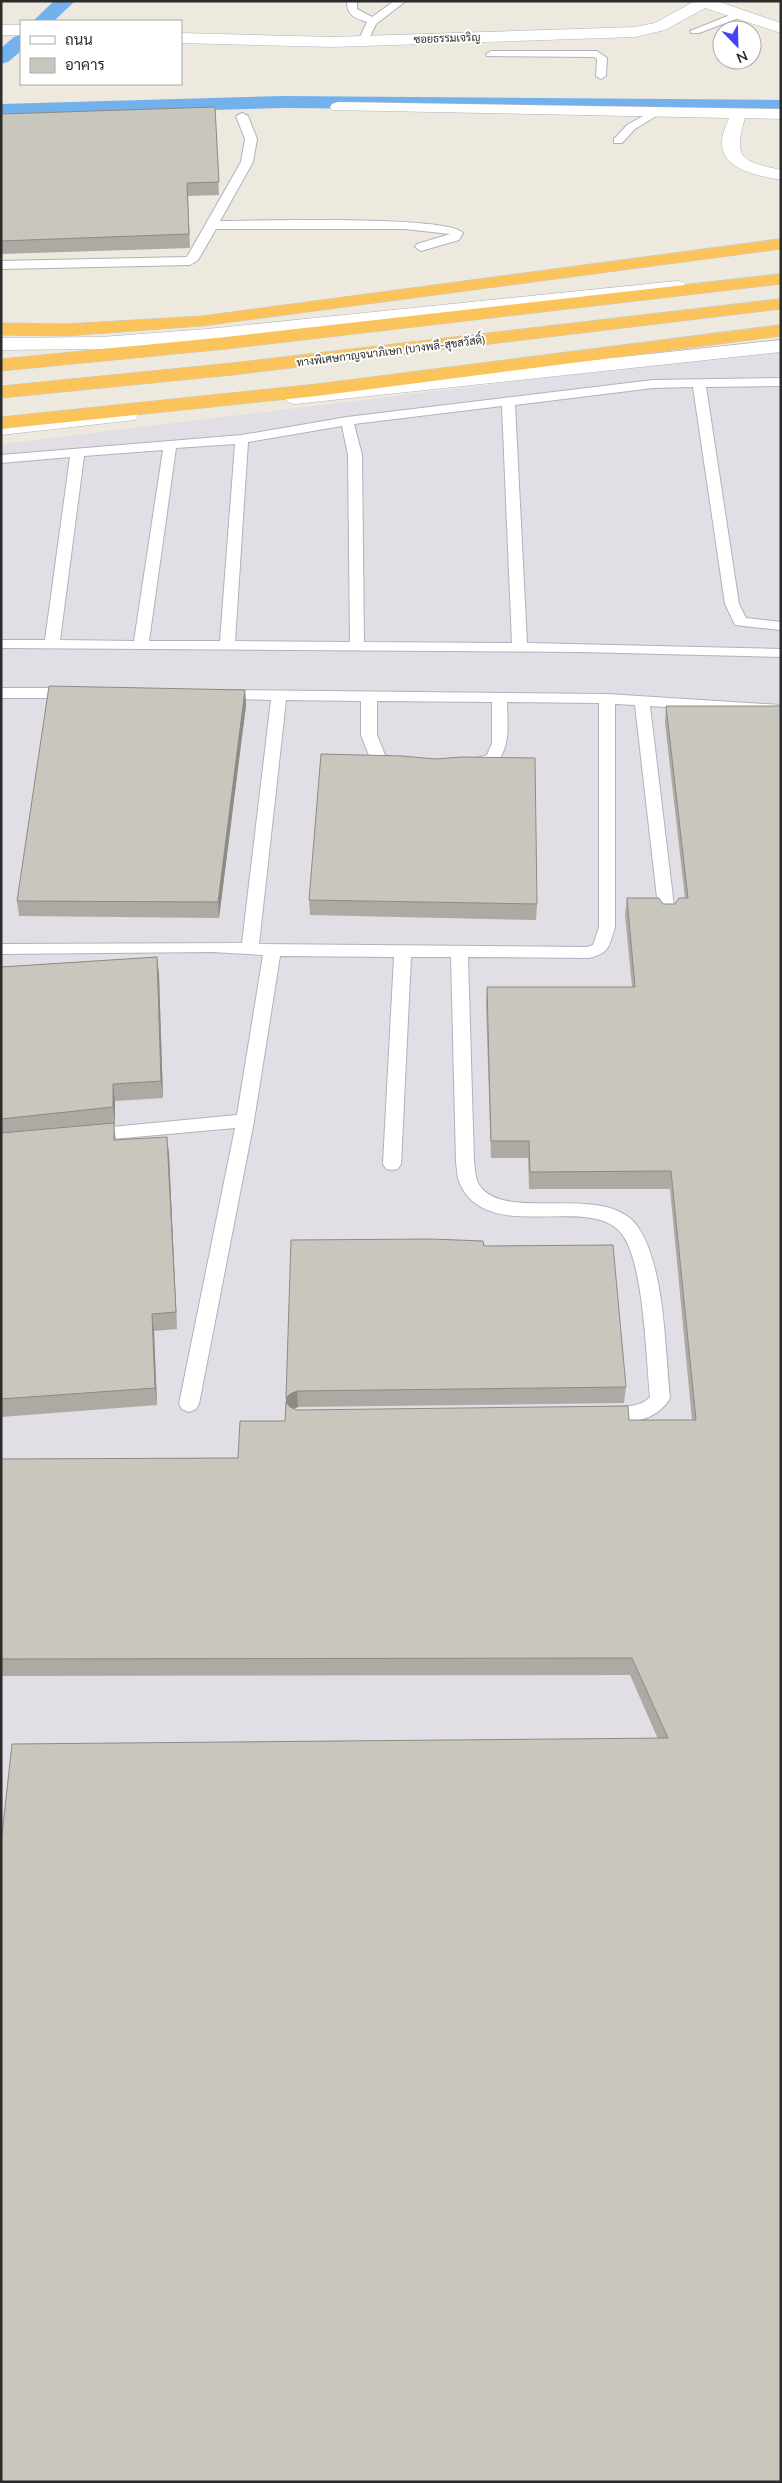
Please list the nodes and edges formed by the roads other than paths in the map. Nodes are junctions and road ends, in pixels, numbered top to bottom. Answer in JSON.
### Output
{"nodes":[{"id":1,"x":352,"y":1,"type":"edge"},
{"id":2,"x":401,"y":1,"type":"edge"},
{"id":3,"x":705,"y":2,"type":"edge"},
{"id":4,"x":740,"y":14,"type":"junction"},
{"id":5,"x":372,"y":20,"type":"junction"},
{"id":6,"x":781,"y":28,"type":"edge"},
{"id":7,"x":695,"y":32,"type":"dead end"},
{"id":8,"x":544,"y":34,"type":"junction"},
{"id":9,"x":182,"y":38,"type":"edge"},
{"id":10,"x":363,"y":41,"type":"junction"},
{"id":11,"x":548,"y":52,"type":"junction"},
{"id":12,"x":491,"y":54,"type":"dead end"},
{"id":13,"x":601,"y":76,"type":"dead end"},
{"id":14,"x":338,"y":107,"type":"dead end"},
{"id":15,"x":654,"y":113,"type":"junction"},
{"id":16,"x":738,"y":114,"type":"junction"},
{"id":17,"x":781,"y":114,"type":"edge"},
{"id":18,"x":242,"y":116,"type":"dead end"},
{"id":19,"x":618,"y":141,"type":"dead end"},
{"id":20,"x":781,"y":176,"type":"edge"},
{"id":21,"x":212,"y":225,"type":"junction"},
{"id":22,"x":781,"y":244,"type":"edge"},
{"id":23,"x":421,"y":247,"type":"dead end"},
{"id":24,"x":1,"y":265,"type":"edge"},
{"id":25,"x":781,"y":278,"type":"edge"},
{"id":26,"x":368,"y":299,"type":"junction"},
{"id":27,"x":781,"y":304,"type":"edge"},
{"id":28,"x":1,"y":314,"type":"edge"},
{"id":29,"x":1,"y":329,"type":"edge"},
{"id":30,"x":781,"y":330,"type":"edge"},
{"id":31,"x":1,"y":344,"type":"edge"},
{"id":32,"x":781,"y":346,"type":"edge"},
{"id":33,"x":1,"y":365,"type":"edge"},
{"id":34,"x":781,"y":382,"type":"edge"},
{"id":35,"x":699,"y":383,"type":"junction"},
{"id":36,"x":1,"y":392,"type":"edge"},
{"id":37,"x":508,"y":401,"type":"junction"},
{"id":38,"x":347,"y":421,"type":"junction"},
{"id":39,"x":1,"y":423,"type":"edge"},
{"id":40,"x":1,"y":429,"type":"edge"},
{"id":41,"x":242,"y":440,"type":"junction"},
{"id":42,"x":170,"y":445,"type":"junction"},
{"id":43,"x":78,"y":451,"type":"junction"},
{"id":44,"x":1,"y":459,"type":"edge"},
{"id":45,"x":781,"y":626,"type":"edge"},
{"id":46,"x":1,"y":644,"type":"edge"},
{"id":47,"x":52,"y":644,"type":"junction"},
{"id":48,"x":140,"y":644,"type":"junction"},
{"id":49,"x":227,"y":645,"type":"junction"},
{"id":50,"x":357,"y":646,"type":"junction"},
{"id":51,"x":520,"y":647,"type":"junction"},
{"id":52,"x":781,"y":653,"type":"edge"},
{"id":53,"x":1,"y":693,"type":"edge"},
{"id":54,"x":90,"y":693,"type":"edge"},
{"id":55,"x":205,"y":694,"type":"edge"},
{"id":56,"x":279,"y":695,"type":"junction"},
{"id":57,"x":369,"y":697,"type":"junction"},
{"id":58,"x":608,"y":698,"type":"junction"},
{"id":59,"x":499,"y":699,"type":"junction"},
{"id":60,"x":642,"y":701,"type":"junction"},
{"id":61,"x":781,"y":710,"type":"edge"},
{"id":62,"x":452,"y":765,"type":"edge"},
{"id":63,"x":418,"y":766,"type":"edge"},
{"id":64,"x":667,"y":915,"type":"edge"},
{"id":65,"x":250,"y":948,"type":"junction"},
{"id":66,"x":1,"y":949,"type":"edge"},
{"id":67,"x":272,"y":950,"type":"junction"},
{"id":68,"x":403,"y":950,"type":"junction"},
{"id":69,"x":458,"y":950,"type":"junction"},
{"id":70,"x":245,"y":1121,"type":"junction"},
{"id":71,"x":70,"y":1137,"type":"edge"},
{"id":72,"x":392,"y":1164,"type":"dead end"},
{"id":73,"x":190,"y":1404,"type":"dead end"},
{"id":74,"x":585,"y":1414,"type":"edge"}],
"edges":[{"from":1,"to":5,"type":"lane"},
{"from":2,"to":5,"type":"lane"},
{"from":3,"to":4,"type":"street"},
{"from":3,"to":8,"type":"street","name":"ซอยธรรมเจริญ"},
{"from":4,"to":6,"type":"street"},
{"from":4,"to":7,"type":"lane"},
{"from":5,"to":10,"type":"lane"},
{"from":8,"to":10,"type":"street","name":"ซอยธรรมเจริญ"},
{"from":8,"to":11,"type":"lane"},
{"from":9,"to":10,"type":"street","name":"ซอยธรรมเจริญ"},
{"from":11,"to":12,"type":"lane"},
{"from":11,"to":13,"type":"lane"},
{"from":14,"to":15,"type":"street"},
{"from":15,"to":16,"type":"street"},
{"from":15,"to":19,"type":"lane"},
{"from":16,"to":17,"type":"street"},
{"from":16,"to":20,"type":"street"},
{"from":18,"to":21,"type":"lane"},
{"from":21,"to":23,"type":"lane"},
{"from":21,"to":24,"type":"lane"},
{"from":22,"to":26,"type":"highway"},
{"from":25,"to":31,"type":"street"},
{"from":25,"to":33,"type":"highway","name":"ทางพิเศษกาญจนาภิเษก (บางพลี-สุขสวัสดิ์)"},
{"from":26,"to":28,"type":"highway"},
{"from":26,"to":29,"type":"highway"},
{"from":27,"to":36,"type":"highway","name":"ทางพิเศษกาญจนาภิเษก (บางพลี-สุขสวัสดิ์)"},
{"from":30,"to":39,"type":"highway"},
{"from":32,"to":40,"type":"street"},
{"from":34,"to":35,"type":"lane"},
{"from":35,"to":37,"type":"lane"},
{"from":35,"to":45,"type":"lane"},
{"from":37,"to":38,"type":"lane"},
{"from":37,"to":51,"type":"lane"},
{"from":38,"to":41,"type":"lane"},
{"from":38,"to":50,"type":"lane"},
{"from":41,"to":42,"type":"lane"},
{"from":41,"to":49,"type":"lane"},
{"from":42,"to":43,"type":"lane"},
{"from":42,"to":48,"type":"lane"},
{"from":43,"to":44,"type":"lane"},
{"from":43,"to":47,"type":"lane"},
{"from":46,"to":47,"type":"lane"},
{"from":47,"to":48,"type":"lane"},
{"from":48,"to":49,"type":"lane"},
{"from":49,"to":50,"type":"lane"},
{"from":50,"to":51,"type":"lane"},
{"from":51,"to":52,"type":"lane"},
{"from":53,"to":54,"type":"lane"},
{"from":55,"to":56,"type":"lane"},
{"from":56,"to":57,"type":"lane"},
{"from":56,"to":65,"type":"lane"},
{"from":57,"to":59,"type":"lane"},
{"from":57,"to":63,"type":"lane"},
{"from":58,"to":59,"type":"lane"},
{"from":58,"to":60,"type":"lane"},
{"from":58,"to":69,"type":"lane"},
{"from":59,"to":62,"type":"lane"},
{"from":60,"to":61,"type":"lane"},
{"from":60,"to":64,"type":"lane"},
{"from":65,"to":66,"type":"lane"},
{"from":65,"to":67,"type":"lane"},
{"from":67,"to":68,"type":"lane"},
{"from":67,"to":70,"type":"lane"},
{"from":68,"to":69,"type":"lane"},
{"from":68,"to":72,"type":"lane"},
{"from":69,"to":74,"type":"lane"},
{"from":70,"to":71,"type":"lane"},
{"from":70,"to":73,"type":"lane"}]}
